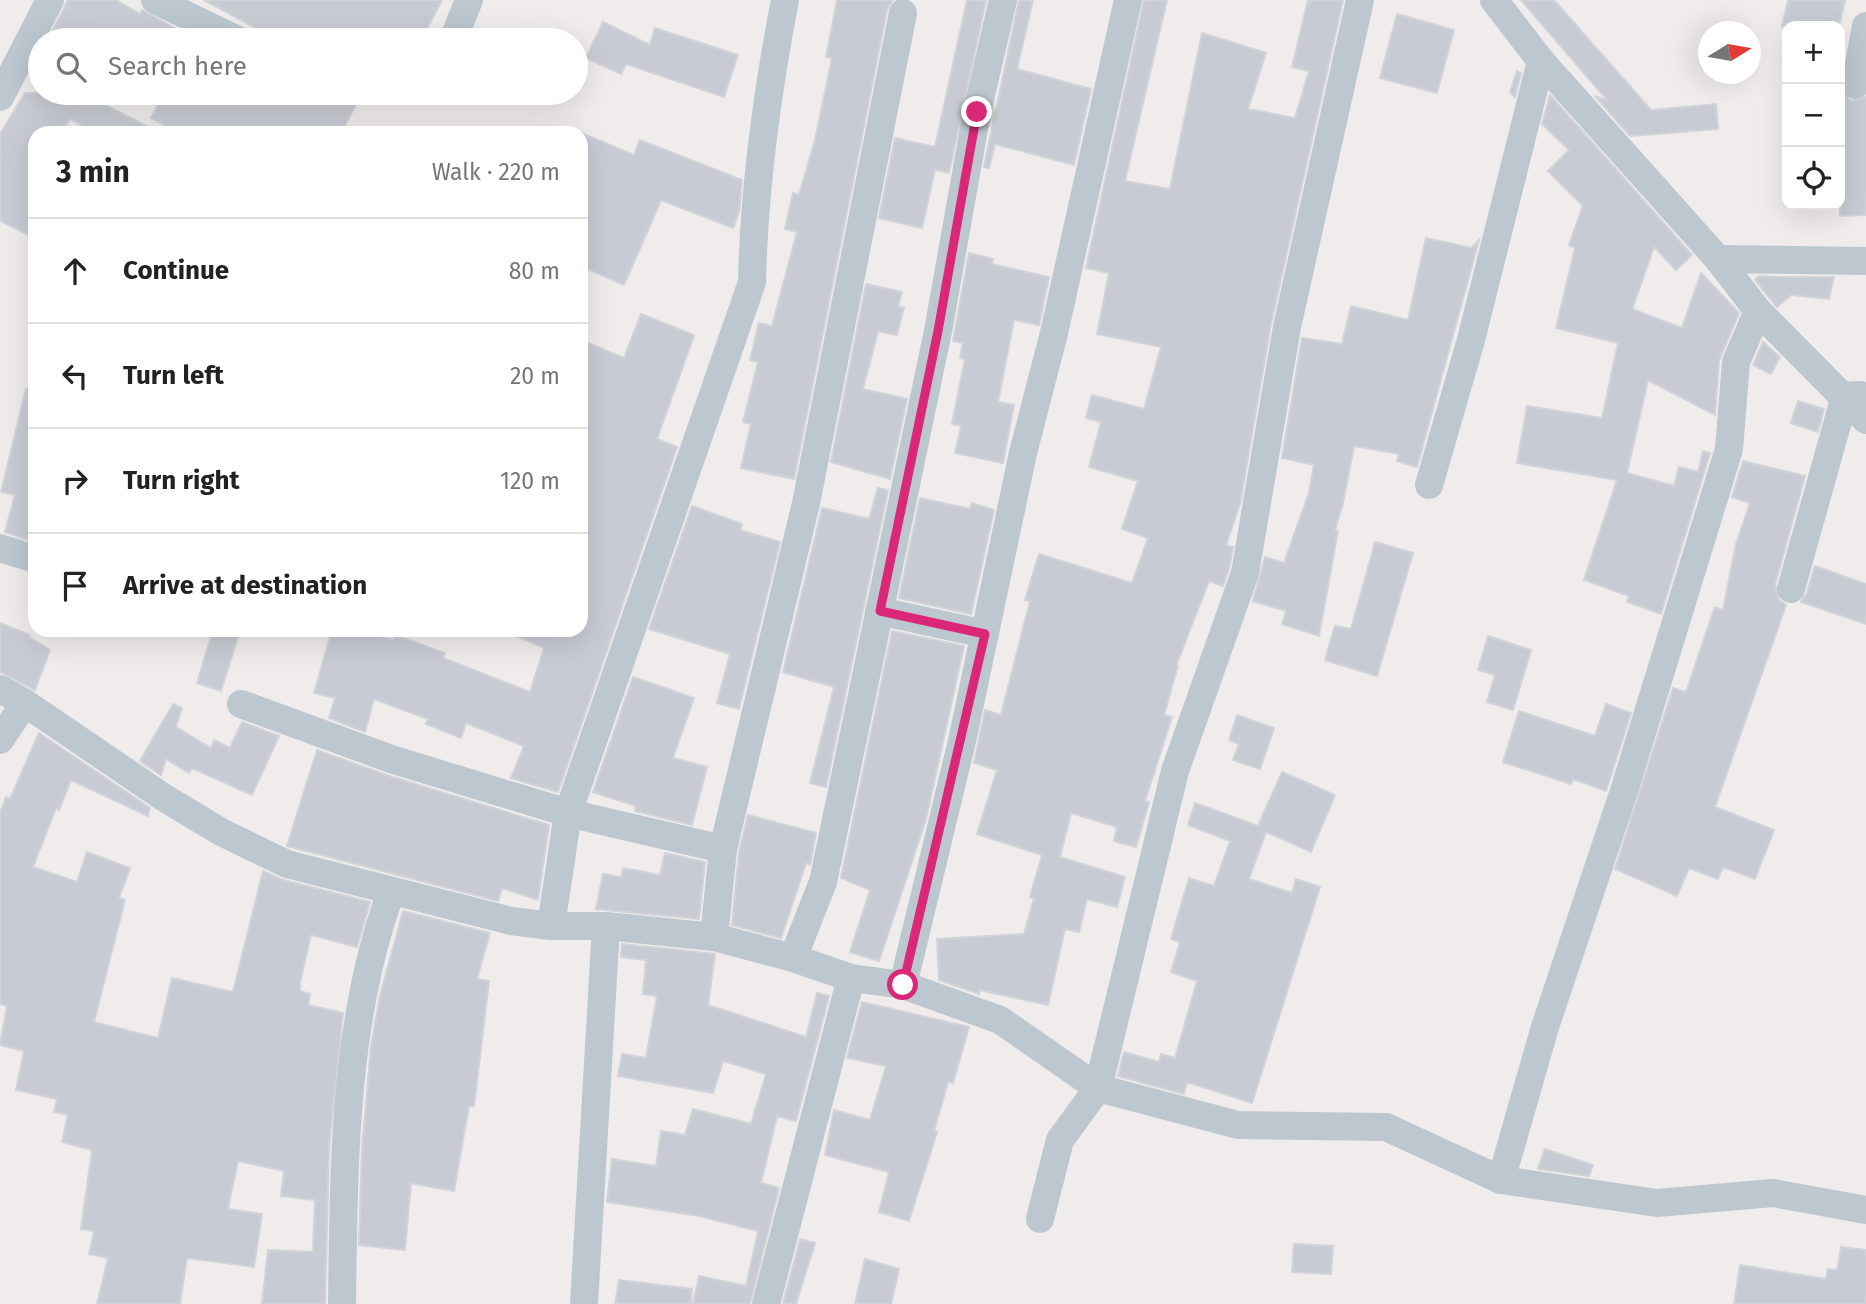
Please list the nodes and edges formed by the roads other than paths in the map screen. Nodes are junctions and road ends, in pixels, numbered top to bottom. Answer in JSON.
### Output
{"nodes":[{"id":1,"x":50,"y":0,"type":"edge"},
{"id":2,"x":155,"y":0,"type":"edge"},
{"id":3,"x":469,"y":0,"type":"edge"},
{"id":4,"x":785,"y":0,"type":"edge"},
{"id":5,"x":1003,"y":0,"type":"edge"},
{"id":6,"x":1128,"y":0,"type":"edge"},
{"id":7,"x":1360,"y":0,"type":"edge"},
{"id":8,"x":1494,"y":0,"type":"edge"},
{"id":9,"x":903,"y":13,"type":"dead end"},
{"id":10,"x":1866,"y":26,"type":"edge"},
{"id":11,"x":36,"y":28,"type":"edge"},
{"id":12,"x":213,"y":28,"type":"edge"},
{"id":13,"x":458,"y":28,"type":"edge"},
{"id":14,"x":28,"y":43,"type":"edge"},
{"id":15,"x":1541,"y":61,"type":"junction"},
{"id":16,"x":1855,"y":85,"type":"dead end"},
{"id":17,"x":0,"y":97,"type":"edge"},
{"id":18,"x":1718,"y":259,"type":"junction"},
{"id":19,"x":1866,"y":261,"type":"edge"},
{"id":20,"x":1758,"y":311,"type":"junction"},
{"id":21,"x":1856,"y":395,"type":"edge"},
{"id":22,"x":1866,"y":420,"type":"edge"},
{"id":23,"x":1429,"y":485,"type":"dead end"},
{"id":24,"x":0,"y":548,"type":"edge"},
{"id":25,"x":28,"y":557,"type":"edge"},
{"id":26,"x":1791,"y":589,"type":"dead end"},
{"id":27,"x":880,"y":611,"type":"junction"},
{"id":28,"x":985,"y":634,"type":"junction"},
{"id":29,"x":0,"y":690,"type":"edge"},
{"id":30,"x":25,"y":703,"type":"junction"},
{"id":31,"x":241,"y":704,"type":"dead end"},
{"id":32,"x":0,"y":740,"type":"edge"},
{"id":33,"x":568,"y":813,"type":"junction"},
{"id":34,"x":723,"y":849,"type":"junction"},
{"id":35,"x":391,"y":892,"type":"junction"},
{"id":36,"x":551,"y":926,"type":"junction"},
{"id":37,"x":606,"y":926,"type":"junction"},
{"id":38,"x":715,"y":937,"type":"junction"},
{"id":39,"x":793,"y":958,"type":"junction"},
{"id":40,"x":851,"y":978,"type":"junction"},
{"id":41,"x":903,"y":985,"type":"junction"},
{"id":42,"x":1098,"y":1088,"type":"junction"},
{"id":43,"x":1501,"y":1180,"type":"junction"},
{"id":44,"x":1866,"y":1210,"type":"edge"},
{"id":45,"x":1040,"y":1219,"type":"dead end"},
{"id":46,"x":342,"y":1304,"type":"edge"},
{"id":47,"x":584,"y":1304,"type":"edge"},
{"id":48,"x":766,"y":1304,"type":"edge"}],
"edges":[{"from":1,"to":11,"type":"street"},
{"from":2,"to":12,"type":"street"},
{"from":3,"to":13,"type":"street"},
{"from":4,"to":33,"type":"street"},
{"from":5,"to":27,"type":"street"},
{"from":6,"to":28,"type":"street"},
{"from":7,"to":42,"type":"street"},
{"from":8,"to":15,"type":"street"},
{"from":9,"to":34,"type":"street"},
{"from":10,"to":16,"type":"street"},
{"from":14,"to":17,"type":"street"},
{"from":15,"to":18,"type":"street"},
{"from":15,"to":23,"type":"street"},
{"from":18,"to":19,"type":"street"},
{"from":18,"to":20,"type":"street"},
{"from":20,"to":21,"type":"street"},
{"from":20,"to":43,"type":"street"},
{"from":21,"to":22,"type":"street"},
{"from":21,"to":26,"type":"street"},
{"from":24,"to":25,"type":"street"},
{"from":27,"to":28,"type":"street"},
{"from":27,"to":39,"type":"street"},
{"from":28,"to":41,"type":"street"},
{"from":29,"to":30,"type":"street"},
{"from":30,"to":32,"type":"street"},
{"from":30,"to":35,"type":"street"},
{"from":31,"to":33,"type":"street"},
{"from":33,"to":34,"type":"street"},
{"from":33,"to":36,"type":"street"},
{"from":34,"to":38,"type":"street"},
{"from":35,"to":36,"type":"street"},
{"from":35,"to":46,"type":"street"},
{"from":36,"to":37,"type":"street"},
{"from":37,"to":38,"type":"street"},
{"from":37,"to":47,"type":"street"},
{"from":38,"to":39,"type":"street"},
{"from":39,"to":40,"type":"street"},
{"from":40,"to":41,"type":"street"},
{"from":40,"to":48,"type":"street"},
{"from":41,"to":42,"type":"street"},
{"from":42,"to":43,"type":"street"},
{"from":42,"to":45,"type":"street"},
{"from":43,"to":44,"type":"street"}]}
